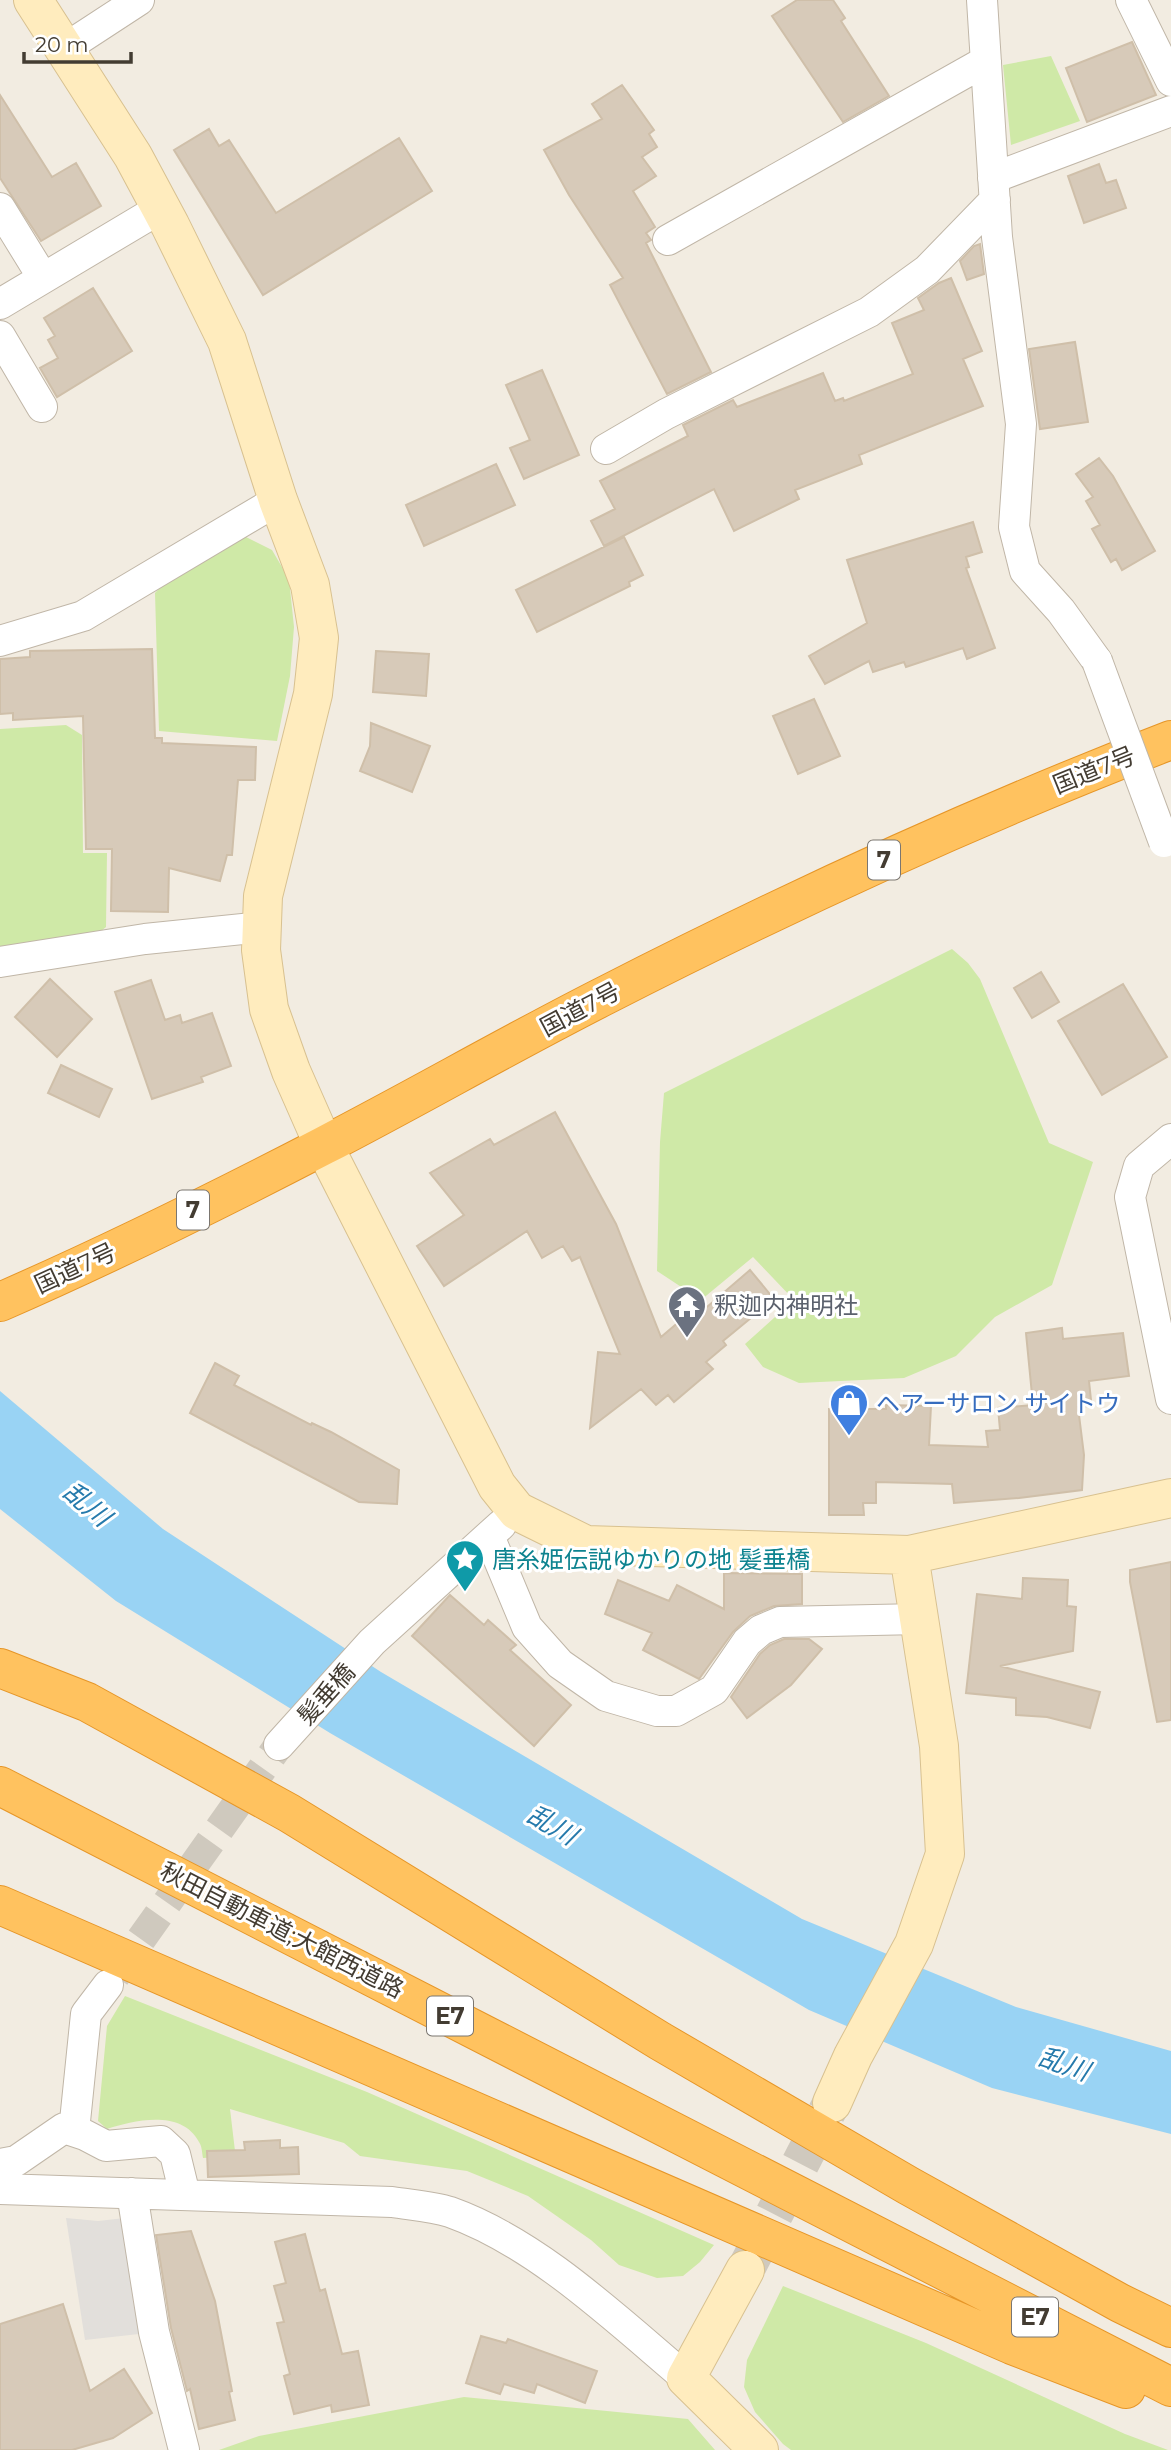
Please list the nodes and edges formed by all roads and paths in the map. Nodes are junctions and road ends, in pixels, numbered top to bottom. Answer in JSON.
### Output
{"nodes":[{"id":1,"x":33,"y":0,"type":"edge"},
{"id":2,"x":139,"y":0,"type":"edge"},
{"id":3,"x":982,"y":0,"type":"edge"},
{"id":4,"x":1131,"y":0,"type":"edge"},
{"id":5,"x":64,"y":49,"type":"junction"},
{"id":6,"x":986,"y":61,"type":"junction"},
{"id":7,"x":1171,"y":81,"type":"edge"},
{"id":8,"x":1171,"y":111,"type":"edge"},
{"id":9,"x":994,"y":189,"type":"junction"},
{"id":10,"x":0,"y":208,"type":"edge"},
{"id":11,"x":161,"y":208,"type":"junction"},
{"id":12,"x":668,"y":240,"type":"dead end"},
{"id":13,"x":43,"y":278,"type":"junction"},
{"id":14,"x":0,"y":304,"type":"edge"},
{"id":15,"x":0,"y":337,"type":"edge"},
{"id":16,"x":42,"y":407,"type":"dead end"},
{"id":17,"x":606,"y":449,"type":"dead end"},
{"id":18,"x":278,"y":500,"type":"junction"},
{"id":19,"x":0,"y":641,"type":"edge"},
{"id":20,"x":1171,"y":740,"type":"edge"},
{"id":21,"x":1167,"y":848,"type":"edge"},
{"id":22,"x":262,"y":927,"type":"junction"},
{"id":23,"x":0,"y":962,"type":"edge"},
{"id":24,"x":1171,"y":1139,"type":"edge"},
{"id":25,"x":324,"y":1146,"type":"junction"},
{"id":26,"x":0,"y":1302,"type":"edge"},
{"id":27,"x":1171,"y":1399,"type":"edge"},
{"id":28,"x":1171,"y":1498,"type":"edge"},
{"id":29,"x":517,"y":1511,"type":"junction"},
{"id":30,"x":489,"y":1536,"type":"junction"},
{"id":31,"x":909,"y":1555,"type":"junction"},
{"id":32,"x":920,"y":1619,"type":"junction"},
{"id":33,"x":0,"y":1668,"type":"edge"},
{"id":34,"x":279,"y":1745,"type":"tunnel mouth"},
{"id":35,"x":0,"y":1786,"type":"edge"},
{"id":36,"x":0,"y":1905,"type":"edge"},
{"id":37,"x":108,"y":1985,"type":"tunnel mouth"},
{"id":38,"x":832,"y":2103,"type":"tunnel mouth"},
{"id":39,"x":74,"y":2131,"type":"junction"},
{"id":40,"x":0,"y":2164,"type":"edge"},
{"id":41,"x":0,"y":2189,"type":"edge"},
{"id":42,"x":132,"y":2193,"type":"junction"},
{"id":43,"x":185,"y":2195,"type":"junction"},
{"id":44,"x":900,"y":2246,"type":"junction"},
{"id":45,"x":745,"y":2270,"type":"tunnel mouth"},
{"id":46,"x":1171,"y":2328,"type":"edge"},
{"id":47,"x":1171,"y":2365,"type":"edge"},
{"id":48,"x":686,"y":2378,"type":"junction"},
{"id":49,"x":1171,"y":2387,"type":"edge"},
{"id":50,"x":1171,"y":2406,"type":"edge"},
{"id":51,"x":184,"y":2450,"type":"edge"},
{"id":52,"x":759,"y":2450,"type":"edge"}],
"edges":[{"from":1,"to":5,"type":"street"},
{"from":2,"to":5,"type":"street"},
{"from":3,"to":6,"type":"street"},
{"from":4,"to":7,"type":"street"},
{"from":5,"to":11,"type":"street"},
{"from":6,"to":9,"type":"street"},
{"from":6,"to":12,"type":"street"},
{"from":8,"to":9,"type":"street"},
{"from":9,"to":17,"type":"street"},
{"from":9,"to":21,"type":"street","bridge":true},
{"from":10,"to":13,"type":"street"},
{"from":11,"to":13,"type":"street"},
{"from":11,"to":18,"type":"street"},
{"from":13,"to":14,"type":"street"},
{"from":15,"to":16,"type":"street"},
{"from":18,"to":19,"type":"street"},
{"from":18,"to":22,"type":"street"},
{"from":20,"to":25,"type":"highway","name":"国道7号","number":"7"},
{"from":22,"to":23,"type":"street"},
{"from":22,"to":25,"type":"street"},
{"from":24,"to":27,"type":"street"},
{"from":25,"to":26,"type":"highway","name":"国道7号","number":"7"},
{"from":25,"to":29,"type":"street"},
{"from":28,"to":31,"type":"street"},
{"from":29,"to":30,"type":"street","name":"髪垂橋"},
{"from":29,"to":31,"type":"street"},
{"from":30,"to":32,"type":"street"},
{"from":30,"to":34,"type":"street","name":"髪垂橋"},
{"from":31,"to":32,"type":"street"},
{"from":32,"to":38,"type":"street"},
{"from":33,"to":46,"type":"highway"},
{"from":35,"to":44,"type":"highway","name":"秋田自動車道;大館西道路","number":"E7"},
{"from":36,"to":50,"type":"highway"},
{"from":37,"to":39,"type":"street"},
{"from":39,"to":40,"type":"street"},
{"from":39,"to":43,"type":"street"},
{"from":41,"to":42,"type":"street"},
{"from":42,"to":43,"type":"street"},
{"from":42,"to":51,"type":"street"},
{"from":43,"to":48,"type":"street"},
{"from":44,"to":47,"type":"highway","name":"秋田自動車道;大館西道路","number":"E7"},
{"from":44,"to":49,"type":"highway","name":"秋田自動車道;大館西道路","number":"E7"},
{"from":45,"to":48,"type":"street"},
{"from":48,"to":52,"type":"street"}]}
